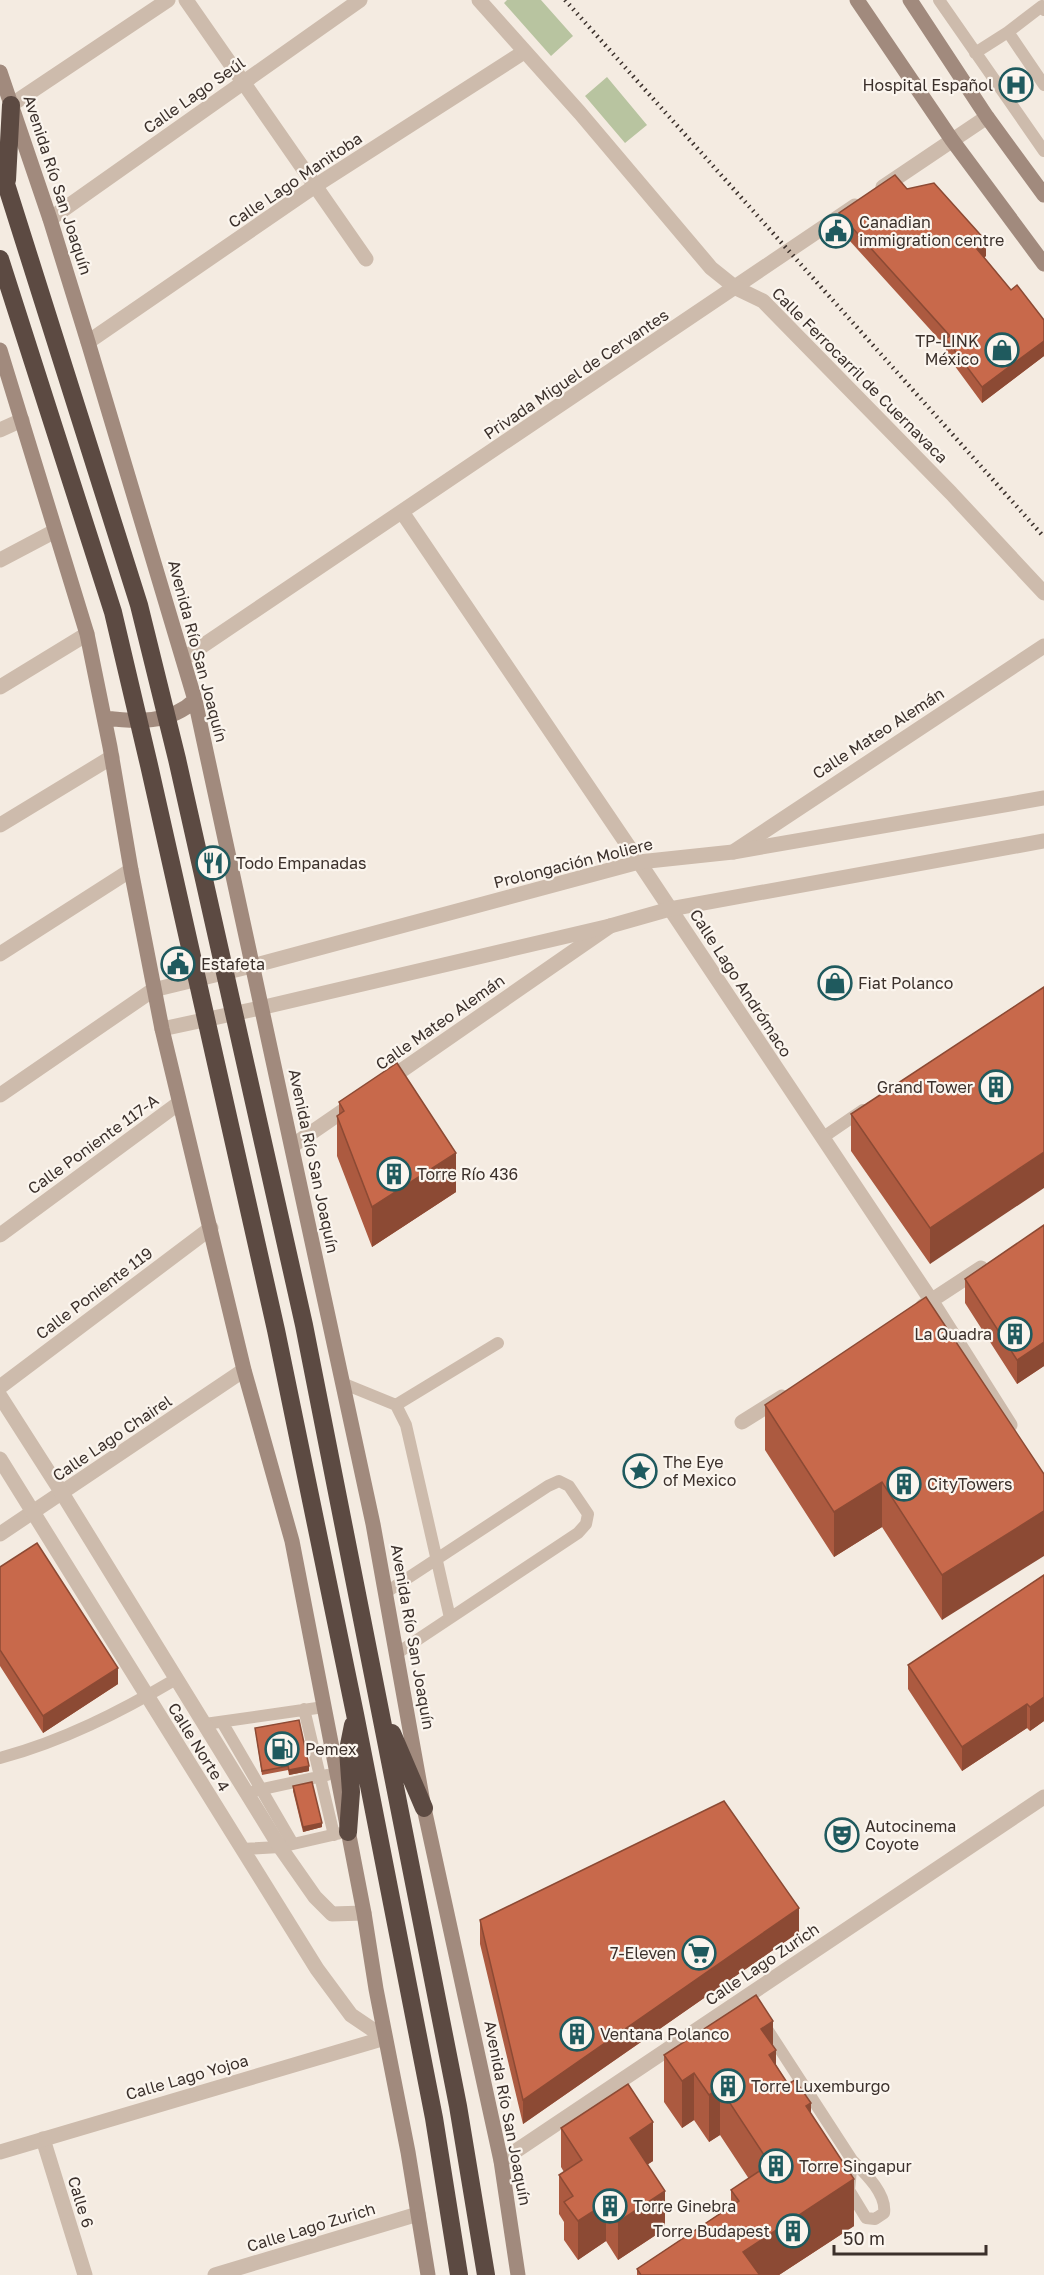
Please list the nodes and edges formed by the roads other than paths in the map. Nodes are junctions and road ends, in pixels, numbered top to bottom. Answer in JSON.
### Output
{"nodes":[{"id":1,"x":168,"y":0,"type":"edge"},
{"id":2,"x":186,"y":0,"type":"edge"},
{"id":3,"x":360,"y":0,"type":"edge"},
{"id":4,"x":479,"y":0,"type":"edge"},
{"id":5,"x":857,"y":0,"type":"edge"},
{"id":6,"x":910,"y":0,"type":"edge"},
{"id":7,"x":939,"y":0,"type":"edge"},
{"id":8,"x":1043,"y":7,"type":"edge"},
{"id":9,"x":1008,"y":32,"type":"junction"},
{"id":10,"x":524,"y":52,"type":"junction"},
{"id":11,"x":975,"y":53,"type":"junction"},
{"id":12,"x":0,"y":72,"type":"edge"},
{"id":13,"x":243,"y":82,"type":"junction"},
{"id":14,"x":1044,"y":85,"type":"edge"},
{"id":15,"x":11,"y":105,"type":"junction"},
{"id":16,"x":987,"y":117,"type":"junction"},
{"id":17,"x":952,"y":140,"type":"junction"},
{"id":18,"x":1044,"y":151,"type":"edge"},
{"id":19,"x":0,"y":165,"type":"edge"},
{"id":20,"x":315,"y":186,"type":"junction"},
{"id":21,"x":7,"y":187,"type":"junction"},
{"id":22,"x":1044,"y":195,"type":"edge"},
{"id":23,"x":50,"y":219,"type":"junction"},
{"id":24,"x":366,"y":258,"type":"dead end"},
{"id":25,"x":0,"y":259,"type":"edge"},
{"id":26,"x":1044,"y":264,"type":"edge"},
{"id":27,"x":736,"y":288,"type":"junction"},
{"id":28,"x":88,"y":342,"type":"junction"},
{"id":29,"x":0,"y":350,"type":"edge"},
{"id":30,"x":22,"y":420,"type":"junction"},
{"id":31,"x":0,"y":430,"type":"edge"},
{"id":32,"x":402,"y":512,"type":"junction"},
{"id":33,"x":56,"y":531,"type":"junction"},
{"id":34,"x":0,"y":560,"type":"edge"},
{"id":35,"x":1044,"y":593,"type":"edge"},
{"id":36,"x":87,"y":634,"type":"junction"},
{"id":37,"x":1044,"y":646,"type":"edge"},
{"id":38,"x":183,"y":659,"type":"junction"},
{"id":39,"x":0,"y":687,"type":"edge"},
{"id":40,"x":195,"y":700,"type":"junction"},
{"id":41,"x":105,"y":718,"type":"junction"},
{"id":42,"x":112,"y":757,"type":"junction"},
{"id":43,"x":1044,"y":798,"type":"edge"},
{"id":44,"x":0,"y":825,"type":"edge"},
{"id":45,"x":1044,"y":841,"type":"edge"},
{"id":46,"x":733,"y":852,"type":"junction"},
{"id":47,"x":639,"y":862,"type":"junction"},
{"id":48,"x":131,"y":870,"type":"junction"},
{"id":49,"x":670,"y":909,"type":"junction"},
{"id":50,"x":610,"y":926,"type":"junction"},
{"id":51,"x":0,"y":954,"type":"edge"},
{"id":52,"x":252,"y":966,"type":"junction"},
{"id":53,"x":153,"y":990,"type":"junction"},
{"id":54,"x":260,"y":1008,"type":"junction"},
{"id":55,"x":162,"y":1029,"type":"junction"},
{"id":56,"x":0,"y":1095,"type":"edge"},
{"id":57,"x":179,"y":1103,"type":"junction"},
{"id":58,"x":869,"y":1106,"type":"edge"},
{"id":59,"x":822,"y":1138,"type":"junction"},
{"id":60,"x":292,"y":1146,"type":"junction"},
{"id":61,"x":211,"y":1228,"type":"junction"},
{"id":62,"x":0,"y":1235,"type":"edge"},
{"id":63,"x":994,"y":1260,"type":"edge"},
{"id":64,"x":932,"y":1300,"type":"junction"},
{"id":65,"x":912,"y":1313,"type":"edge"},
{"id":66,"x":498,"y":1343,"type":"dead end"},
{"id":67,"x":244,"y":1370,"type":"junction"},
{"id":68,"x":342,"y":1383,"type":"junction"},
{"id":69,"x":0,"y":1387,"type":"edge"},
{"id":70,"x":792,"y":1390,"type":"edge"},
{"id":71,"x":0,"y":1396,"type":"edge"},
{"id":72,"x":396,"y":1405,"type":"junction"},
{"id":73,"x":742,"y":1422,"type":"dead end"},
{"id":74,"x":1019,"y":1439,"type":"edge"},
{"id":75,"x":0,"y":1459,"type":"edge"},
{"id":76,"x":62,"y":1493,"type":"junction"},
{"id":77,"x":34,"y":1513,"type":"junction"},
{"id":78,"x":0,"y":1534,"type":"edge"},
{"id":79,"x":436,"y":1560,"type":"junction"},
{"id":80,"x":385,"y":1593,"type":"junction"},
{"id":81,"x":450,"y":1618,"type":"junction"},
{"id":82,"x":396,"y":1654,"type":"junction"},
{"id":83,"x":176,"y":1678,"type":"junction"},
{"id":84,"x":146,"y":1697,"type":"junction"},
{"id":85,"x":324,"y":1707,"type":"junction"},
{"id":86,"x":379,"y":1708,"type":"junction"},
{"id":87,"x":304,"y":1709,"type":"junction"},
{"id":88,"x":355,"y":1714,"type":"junction"},
{"id":89,"x":222,"y":1722,"type":"junction"},
{"id":90,"x":205,"y":1724,"type":"junction"},
{"id":91,"x":0,"y":1758,"type":"edge"},
{"id":92,"x":337,"y":1773,"type":"junction"},
{"id":93,"x":322,"y":1776,"type":"junction"},
{"id":94,"x":253,"y":1791,"type":"junction"},
{"id":95,"x":1044,"y":1797,"type":"edge"},
{"id":96,"x":424,"y":1808,"type":"junction"},
{"id":97,"x":341,"y":1833,"type":"junction"},
{"id":98,"x":287,"y":1845,"type":"junction"},
{"id":99,"x":242,"y":1849,"type":"junction"},
{"id":100,"x":364,"y":1913,"type":"junction"},
{"id":101,"x":752,"y":2007,"type":"junction"},
{"id":102,"x":385,"y":2038,"type":"junction"},
{"id":103,"x":43,"y":2139,"type":"junction"},
{"id":104,"x":0,"y":2152,"type":"edge"},
{"id":105,"x":852,"y":2160,"type":"dead end"},
{"id":106,"x":501,"y":2162,"type":"junction"},
{"id":107,"x":418,"y":2214,"type":"junction"},
{"id":108,"x":85,"y":2275,"type":"edge"},
{"id":109,"x":215,"y":2275,"type":"edge"},
{"id":110,"x":428,"y":2275,"type":"edge"},
{"id":111,"x":459,"y":2275,"type":"edge"},
{"id":112,"x":486,"y":2275,"type":"edge"},
{"id":113,"x":518,"y":2275,"type":"edge"}],
"edges":[{"from":1,"to":15,"type":"street"},
{"from":2,"to":13,"type":"street"},
{"from":3,"to":13,"type":"street","name":"Calle Lago Seúl"},
{"from":4,"to":10,"type":"street","name":"Calle Ferrocarril de Cuernavaca"},
{"from":5,"to":17,"type":"main road"},
{"from":6,"to":16,"type":"main road"},
{"from":7,"to":11,"type":"lane"},
{"from":8,"to":9,"type":"lane"},
{"from":9,"to":11,"type":"lane"},
{"from":9,"to":14,"type":"lane"},
{"from":10,"to":20,"type":"street","name":"Calle Lago Manitoba"},
{"from":10,"to":27,"type":"street","name":"Calle Ferrocarril de Cuernavaca"},
{"from":11,"to":18,"type":"lane"},
{"from":12,"to":15,"type":"main road","name":"Avenida Río San Joaquín"},
{"from":13,"to":20,"type":"street"},
{"from":13,"to":23,"type":"street","name":"Calle Lago Seúl"},
{"from":15,"to":21,"type":"highway"},
{"from":15,"to":23,"type":"main road","name":"Avenida Río San Joaquín"},
{"from":16,"to":17,"type":"street","name":"Privada Miguel de Cervantes"},
{"from":16,"to":22,"type":"main road"},
{"from":17,"to":26,"type":"main road"},
{"from":17,"to":27,"type":"street","name":"Privada Miguel de Cervantes"},
{"from":19,"to":21,"type":"highway"},
{"from":20,"to":24,"type":"street"},
{"from":20,"to":28,"type":"street","name":"Calle Lago Manitoba"},
{"from":21,"to":86,"type":"highway"},
{"from":23,"to":28,"type":"main road","name":"Avenida Río San Joaquín"},
{"from":25,"to":88,"type":"highway"},
{"from":27,"to":32,"type":"street","name":"Privada Miguel de Cervantes"},
{"from":27,"to":35,"type":"street","name":"Calle Ferrocarril de Cuernavaca"},
{"from":28,"to":38,"type":"main road","name":"Avenida Río San Joaquín"},
{"from":29,"to":30,"type":"main road"},
{"from":30,"to":31,"type":"street"},
{"from":30,"to":33,"type":"main road"},
{"from":32,"to":38,"type":"street","name":"Privada Miguel de Cervantes"},
{"from":32,"to":47,"type":"street","name":"Calle Lago Andrómaco"},
{"from":33,"to":34,"type":"street"},
{"from":33,"to":36,"type":"main road"},
{"from":36,"to":39,"type":"street"},
{"from":36,"to":41,"type":"main road"},
{"from":37,"to":46,"type":"street","name":"Calle Mateo Alemán"},
{"from":38,"to":40,"type":"main road","name":"Avenida Río San Joaquín"},
{"from":40,"to":41,"type":"main road"},
{"from":40,"to":52,"type":"main road","name":"Avenida Río San Joaquín"},
{"from":41,"to":42,"type":"main road"},
{"from":42,"to":44,"type":"street"},
{"from":42,"to":48,"type":"main road"},
{"from":43,"to":46,"type":"street","name":"Prolongación Moliere"},
{"from":45,"to":49,"type":"street"},
{"from":46,"to":47,"type":"street","name":"Prolongación Moliere"},
{"from":47,"to":49,"type":"street","name":"Calle Lago Andrómaco"},
{"from":47,"to":52,"type":"street","name":"Prolongación Moliere"},
{"from":48,"to":51,"type":"street"},
{"from":48,"to":53,"type":"main road"},
{"from":49,"to":50,"type":"street"},
{"from":49,"to":59,"type":"street","name":"Calle Lago Andrómaco"},
{"from":50,"to":54,"type":"street"},
{"from":50,"to":60,"type":"street","name":"Calle Mateo Alemán"},
{"from":52,"to":53,"type":"street","name":"Prolongación Moliere"},
{"from":52,"to":54,"type":"main road","name":"Avenida Río San Joaquín"},
{"from":53,"to":55,"type":"main road"},
{"from":53,"to":56,"type":"street"},
{"from":54,"to":55,"type":"street"},
{"from":54,"to":60,"type":"main road","name":"Avenida Río San Joaquín"},
{"from":55,"to":57,"type":"main road"},
{"from":57,"to":61,"type":"main road"},
{"from":57,"to":62,"type":"street","name":"Calle Poniente 117-A"},
{"from":58,"to":59,"type":"lane"},
{"from":59,"to":64,"type":"street","name":"Calle Lago Andrómaco"},
{"from":60,"to":68,"type":"main road","name":"Avenida Río San Joaquín"},
{"from":61,"to":67,"type":"main road"},
{"from":61,"to":69,"type":"street","name":"Calle Poniente 119"},
{"from":63,"to":64,"type":"street"},
{"from":64,"to":65,"type":"street"},
{"from":64,"to":74,"type":"street","name":"Calle Lago Andrómaco"},
{"from":66,"to":72,"type":"lane"},
{"from":67,"to":76,"type":"street","name":"Calle Lago Chairel"},
{"from":67,"to":85,"type":"main road"},
{"from":68,"to":72,"type":"lane"},
{"from":68,"to":80,"type":"main road","name":"Avenida Río San Joaquín"},
{"from":70,"to":73,"type":"street"},
{"from":71,"to":76,"type":"street","name":"Calle Norte 4"},
{"from":72,"to":79,"type":"lane"},
{"from":75,"to":77,"type":"street","name":"Calle Norte 4"},
{"from":76,"to":77,"type":"street","name":"Calle Lago Chairel"},
{"from":76,"to":83,"type":"street","name":"Calle Norte 4"},
{"from":77,"to":78,"type":"street","name":"Calle Lago Chairel"},
{"from":77,"to":84,"type":"street","name":"Calle Norte 4"},
{"from":79,"to":80,"type":"lane"},
{"from":79,"to":81,"type":"lane"},
{"from":79,"to":81,"type":"lane"},
{"from":80,"to":82,"type":"main road","name":"Avenida Río San Joaquín"},
{"from":81,"to":82,"type":"lane"},
{"from":82,"to":96,"type":"main road","name":"Avenida Río San Joaquín"},
{"from":83,"to":84,"type":"lane"},
{"from":83,"to":90,"type":"street","name":"Calle Norte 4"},
{"from":84,"to":91,"type":"lane"},
{"from":84,"to":99,"type":"street","name":"Calle Norte 4"},
{"from":85,"to":87,"type":"lane"},
{"from":85,"to":92,"type":"main road"},
{"from":86,"to":96,"type":"highway"},
{"from":86,"to":112,"type":"highway"},
{"from":87,"to":89,"type":"lane"},
{"from":87,"to":93,"type":"lane"},
{"from":88,"to":97,"type":"highway"},
{"from":88,"to":111,"type":"highway"},
{"from":89,"to":90,"type":"lane"},
{"from":89,"to":94,"type":"lane"},
{"from":90,"to":94,"type":"street","name":"Calle Norte 4"},
{"from":92,"to":93,"type":"lane"},
{"from":92,"to":97,"type":"main road"},
{"from":93,"to":94,"type":"lane"},
{"from":93,"to":97,"type":"lane"},
{"from":94,"to":98,"type":"street","name":"Calle Norte 4"},
{"from":95,"to":101,"type":"street","name":"Calle Lago Zurich"},
{"from":96,"to":106,"type":"main road","name":"Avenida Río San Joaquín"},
{"from":97,"to":98,"type":"lane"},
{"from":97,"to":100,"type":"main road"},
{"from":98,"to":99,"type":"lane"},
{"from":98,"to":100,"type":"street","name":"Calle Norte 4"},
{"from":99,"to":102,"type":"street","name":"Calle Norte 4"},
{"from":100,"to":102,"type":"main road"},
{"from":101,"to":105,"type":"lane"},
{"from":101,"to":106,"type":"street","name":"Calle Lago Zurich"},
{"from":102,"to":103,"type":"street","name":"Calle Lago Yojoa"},
{"from":102,"to":107,"type":"main road"},
{"from":103,"to":104,"type":"street","name":"Calle Lago Yojoa"},
{"from":103,"to":108,"type":"street","name":"Calle 6"},
{"from":106,"to":113,"type":"main road","name":"Avenida Río San Joaquín"},
{"from":107,"to":109,"type":"street","name":"Calle Lago Zurich"},
{"from":107,"to":110,"type":"main road"}]}
